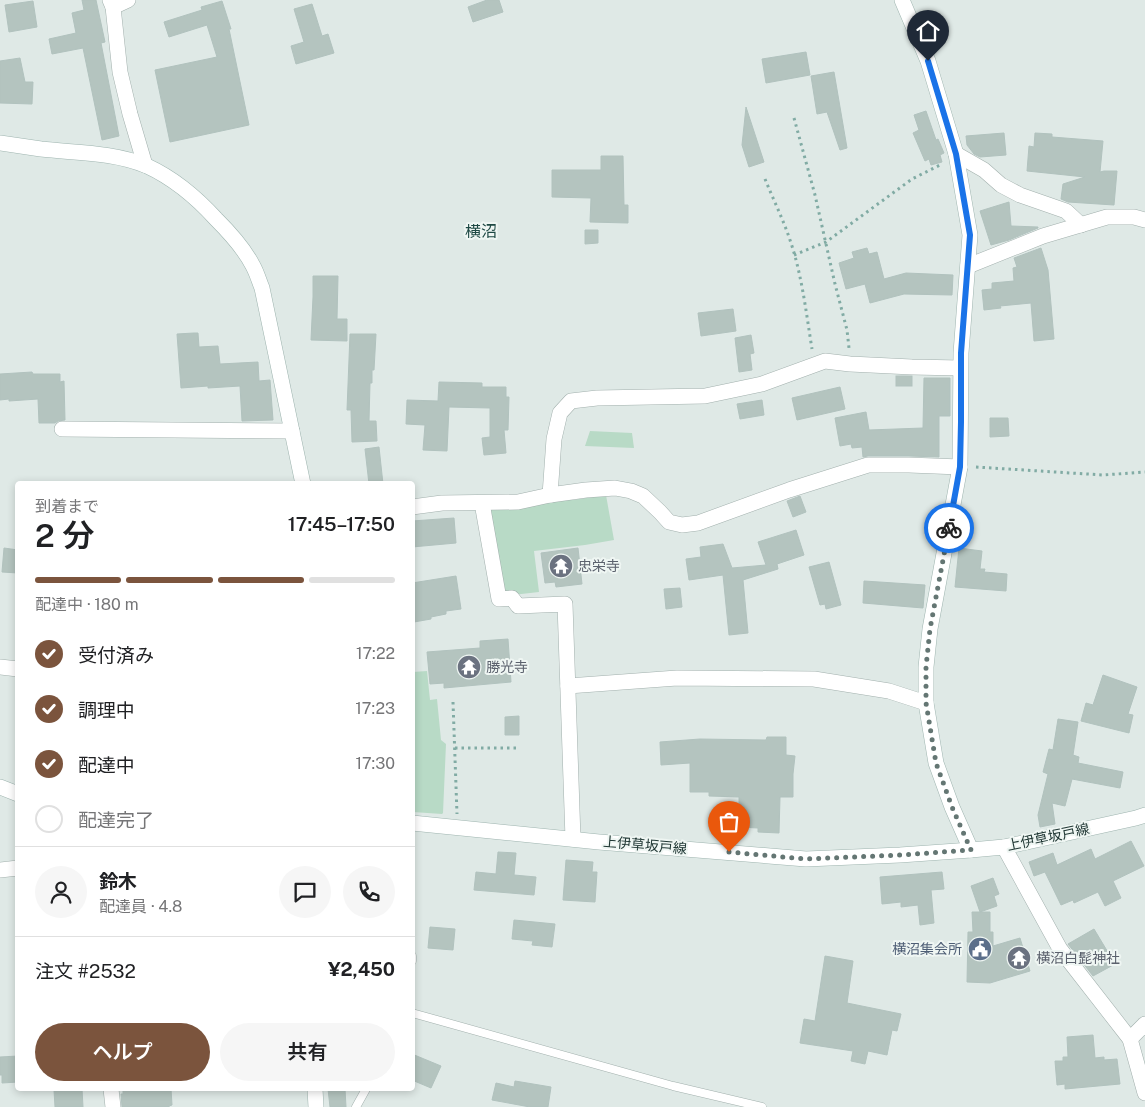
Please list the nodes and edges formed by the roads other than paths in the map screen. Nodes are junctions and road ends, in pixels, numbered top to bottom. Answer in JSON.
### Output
{"nodes":[{"id":1,"x":128,"y":0,"type":"edge"},
{"id":2,"x":902,"y":0,"type":"edge"},
{"id":3,"x":112,"y":4,"type":"edge"},
{"id":4,"x":0,"y":142,"type":"edge"},
{"id":5,"x":956,"y":154,"type":"junction"},
{"id":6,"x":146,"y":166,"type":"junction"},
{"id":7,"x":1145,"y":220,"type":"edge"},
{"id":8,"x":1082,"y":225,"type":"junction"},
{"id":9,"x":968,"y":266,"type":"junction"},
{"id":10,"x":960,"y":368,"type":"junction"},
{"id":11,"x":62,"y":429,"type":"dead end"},
{"id":12,"x":292,"y":431,"type":"junction"},
{"id":13,"x":960,"y":467,"type":"junction"},
{"id":14,"x":302,"y":481,"type":"edge"},
{"id":15,"x":550,"y":495,"type":"junction"},
{"id":16,"x":482,"y":503,"type":"junction"},
{"id":17,"x":415,"y":506,"type":"edge"},
{"id":18,"x":0,"y":667,"type":"edge"},
{"id":19,"x":15,"y":669,"type":"edge"},
{"id":20,"x":568,"y":686,"type":"junction"},
{"id":21,"x":926,"y":703,"type":"junction"},
{"id":22,"x":0,"y":787,"type":"edge"},
{"id":23,"x":15,"y":793,"type":"edge"},
{"id":24,"x":1145,"y":815,"type":"edge"},
{"id":25,"x":415,"y":823,"type":"edge"},
{"id":26,"x":573,"y":839,"type":"junction"},
{"id":27,"x":1004,"y":846,"type":"junction"},
{"id":28,"x":971,"y":850,"type":"junction"},
{"id":29,"x":15,"y":868,"type":"edge"},
{"id":30,"x":0,"y":870,"type":"edge"},
{"id":31,"x":415,"y":1014,"type":"edge"},
{"id":32,"x":1145,"y":1024,"type":"edge"},
{"id":33,"x":1130,"y":1039,"type":"junction"},
{"id":34,"x":111,"y":1091,"type":"edge"},
{"id":35,"x":315,"y":1091,"type":"edge"},
{"id":36,"x":365,"y":1091,"type":"edge"},
{"id":37,"x":1145,"y":1093,"type":"edge"},
{"id":38,"x":113,"y":1107,"type":"edge"},
{"id":39,"x":316,"y":1107,"type":"edge"},
{"id":40,"x":356,"y":1107,"type":"edge"},
{"id":41,"x":762,"y":1107,"type":"edge"}],
"edges":[{"from":1,"to":3,"type":"street"},
{"from":2,"to":5,"type":"street"},
{"from":3,"to":6,"type":"street"},
{"from":4,"to":6,"type":"street"},
{"from":5,"to":8,"type":"street"},
{"from":5,"to":9,"type":"street"},
{"from":6,"to":12,"type":"street"},
{"from":7,"to":8,"type":"street"},
{"from":8,"to":9,"type":"street"},
{"from":9,"to":10,"type":"street"},
{"from":10,"to":13,"type":"street"},
{"from":10,"to":15,"type":"street"},
{"from":11,"to":12,"type":"street"},
{"from":12,"to":14,"type":"street"},
{"from":13,"to":15,"type":"street"},
{"from":13,"to":21,"type":"street"},
{"from":15,"to":16,"type":"street"},
{"from":16,"to":17,"type":"street"},
{"from":16,"to":20,"type":"street"},
{"from":18,"to":19,"type":"street"},
{"from":20,"to":21,"type":"street"},
{"from":20,"to":26,"type":"street"},
{"from":21,"to":28,"type":"street"},
{"from":22,"to":23,"type":"street"},
{"from":24,"to":27,"type":"street","name":"上伊草坂戸線"},
{"from":25,"to":26,"type":"street","name":"上伊草坂戸線"},
{"from":26,"to":28,"type":"street","name":"上伊草坂戸線"},
{"from":27,"to":28,"type":"street","name":"上伊草坂戸線"},
{"from":27,"to":33,"type":"street"},
{"from":29,"to":30,"type":"street"},
{"from":31,"to":41,"type":"lane"},
{"from":32,"to":33,"type":"street"},
{"from":33,"to":37,"type":"street"},
{"from":34,"to":38,"type":"street"},
{"from":35,"to":39,"type":"street"},
{"from":36,"to":40,"type":"lane"}]}
